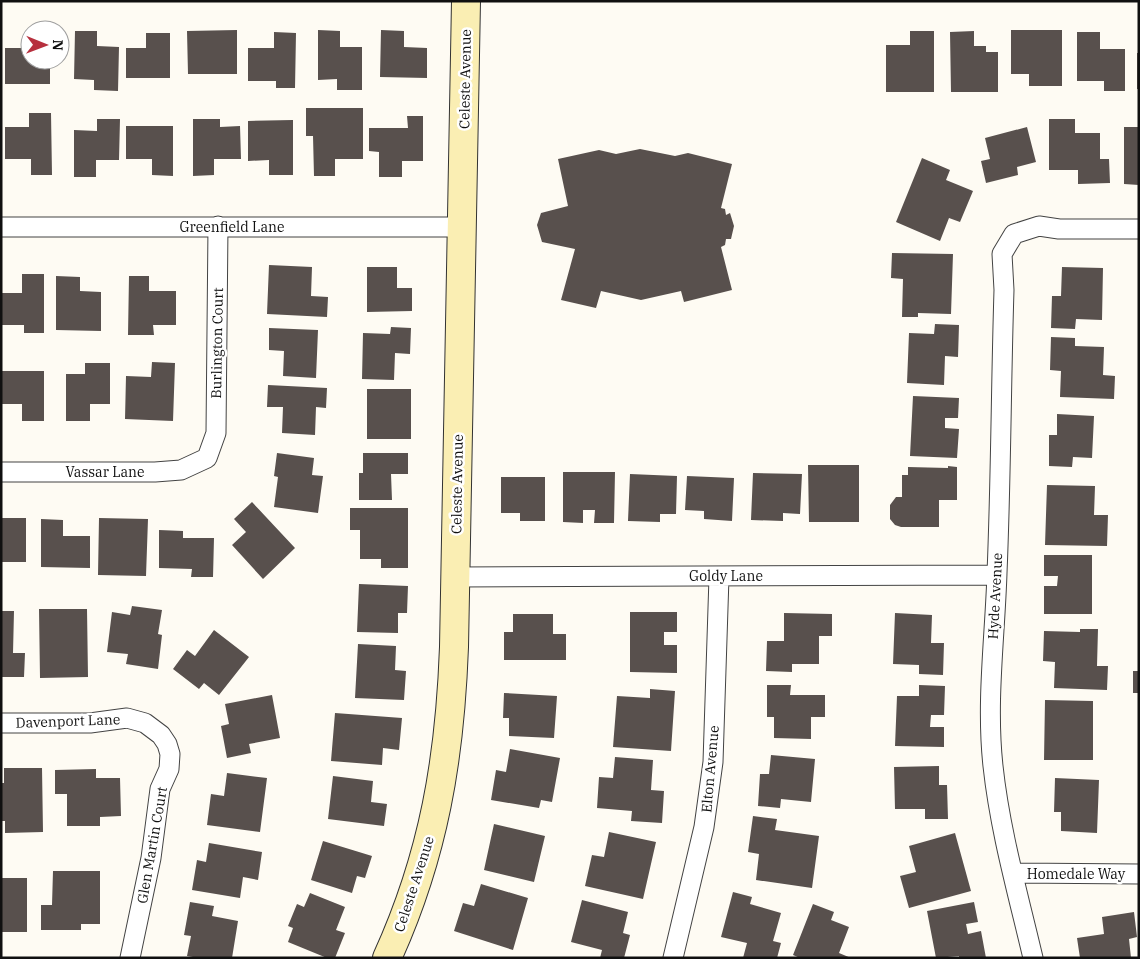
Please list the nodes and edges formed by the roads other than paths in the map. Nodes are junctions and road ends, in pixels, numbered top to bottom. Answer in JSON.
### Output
{"nodes":[{"id":1,"x":466,"y":1,"type":"edge"},
{"id":2,"x":218,"y":226,"type":"junction"},
{"id":3,"x":1,"y":227,"type":"edge"},
{"id":4,"x":462,"y":227,"type":"junction"},
{"id":5,"x":1139,"y":230,"type":"edge"},
{"id":6,"x":207,"y":458,"type":"joint"},
{"id":7,"x":1,"y":472,"type":"edge"},
{"id":8,"x":997,"y":575,"type":"junction"},
{"id":9,"x":456,"y":577,"type":"junction"},
{"id":10,"x":719,"y":577,"type":"junction"},
{"id":11,"x":1,"y":723,"type":"edge"},
{"id":12,"x":161,"y":735,"type":"joint"},
{"id":13,"x":1013,"y":874,"type":"junction"},
{"id":14,"x":1139,"y":874,"type":"edge"},
{"id":15,"x":130,"y":958,"type":"edge"},
{"id":16,"x":387,"y":958,"type":"edge"},
{"id":17,"x":673,"y":958,"type":"edge"},
{"id":18,"x":1033,"y":958,"type":"edge"}],
"edges":[{"from":1,"to":4,"type":"street","name":"Celeste Avenue"},
{"from":2,"to":3,"type":"street","name":"Greenfield Lane"},
{"from":2,"to":4,"type":"street","name":"Greenfield Lane"},
{"from":2,"to":6,"type":"street","name":"Burlington Court"},
{"from":4,"to":9,"type":"street","name":"Celeste Avenue"},
{"from":5,"to":8,"type":"street","name":"Hyde Avenue"},
{"from":6,"to":7,"type":"street","name":"Vassar Lane"},
{"from":8,"to":10,"type":"street","name":"Goldy Lane"},
{"from":8,"to":13,"type":"street","name":"Hyde Avenue"},
{"from":9,"to":10,"type":"street","name":"Goldy Lane"},
{"from":9,"to":16,"type":"street","name":"Celeste Avenue"},
{"from":10,"to":17,"type":"street","name":"Elton Avenue"},
{"from":11,"to":12,"type":"street","name":"Davenport Lane"},
{"from":12,"to":15,"type":"street","name":"Glen Martin Court"},
{"from":13,"to":14,"type":"street","name":"Homedale Way"},
{"from":13,"to":18,"type":"street","name":"Hyde Avenue"}]}
